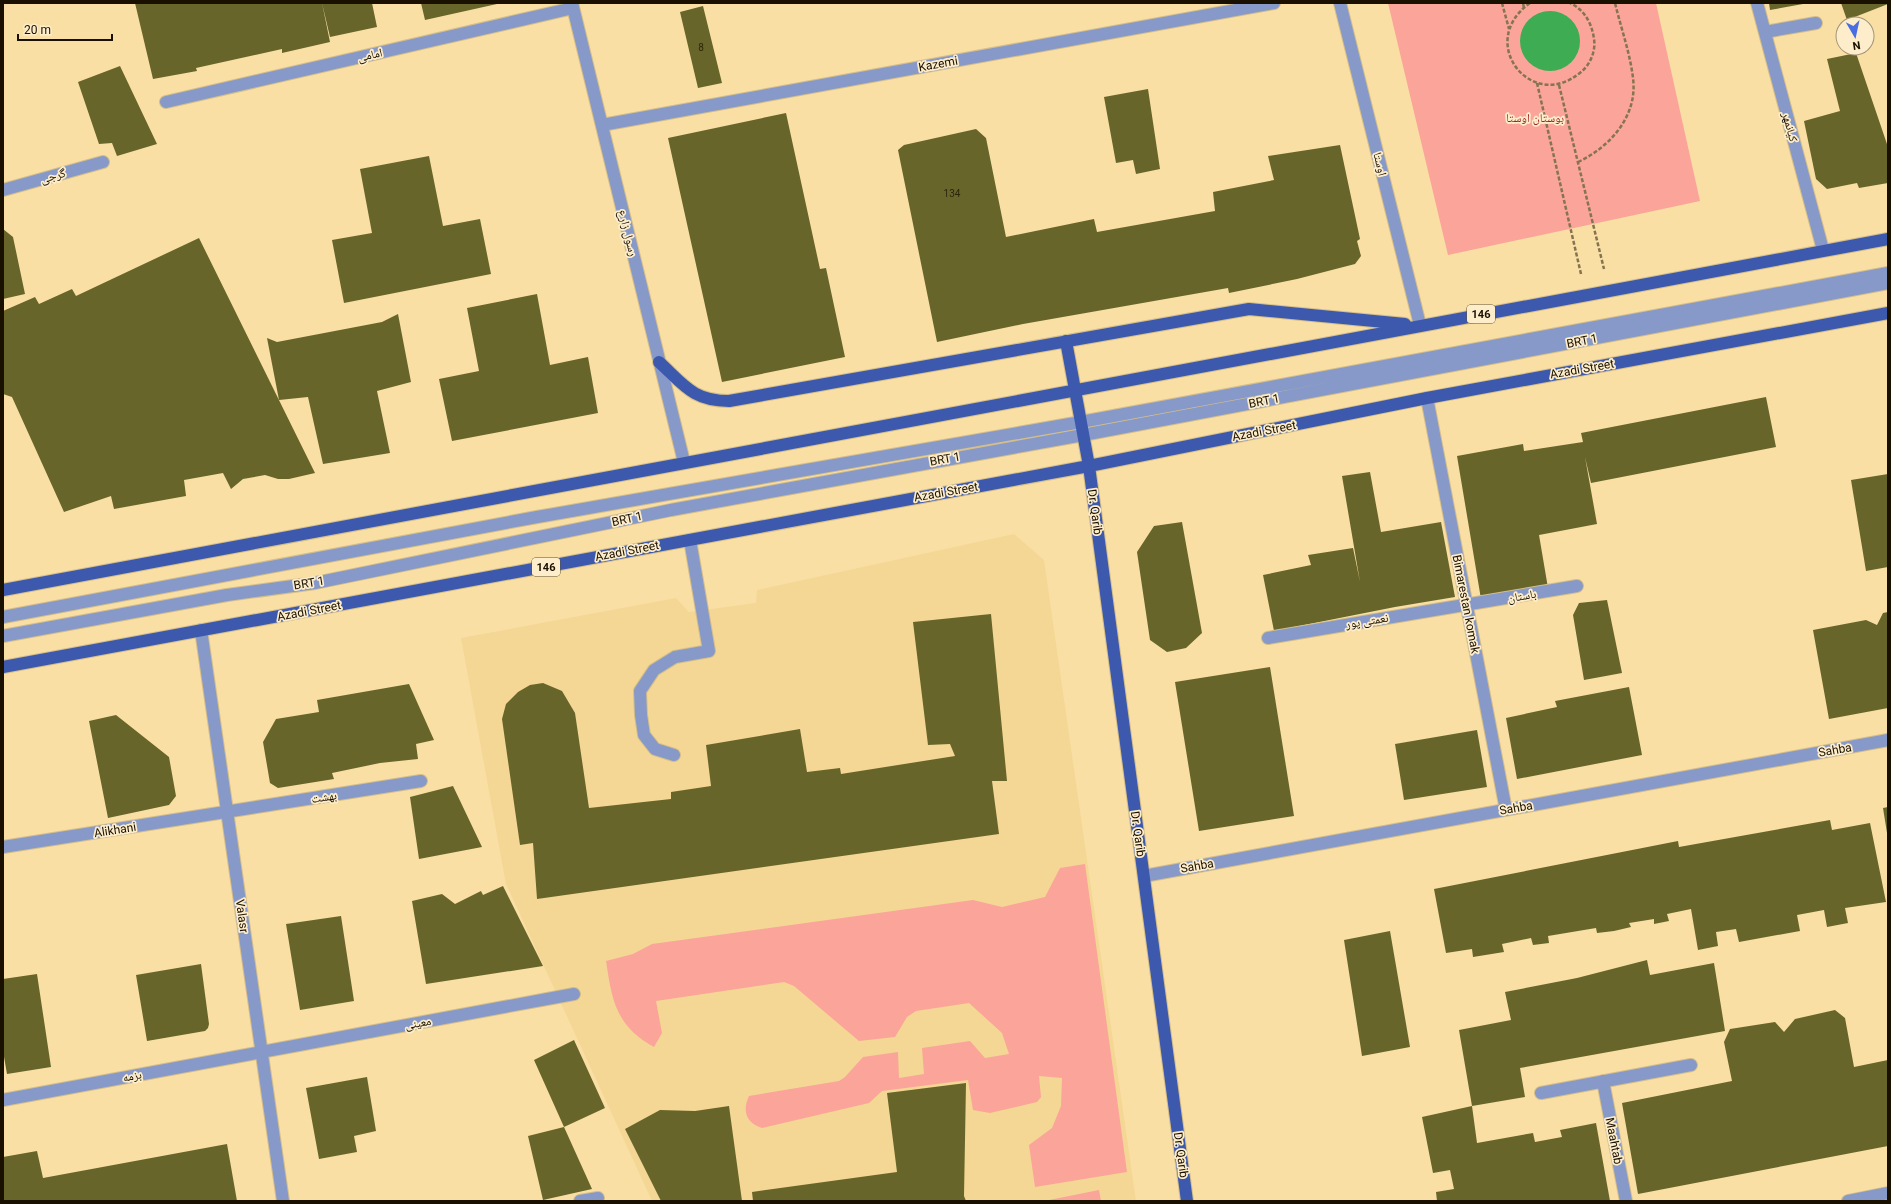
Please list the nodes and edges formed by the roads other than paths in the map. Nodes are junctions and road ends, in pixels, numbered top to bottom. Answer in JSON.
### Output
{"nodes":[{"id":1,"x":1274,"y":3,"type":"edge"},
{"id":2,"x":1340,"y":3,"type":"edge"},
{"id":3,"x":1757,"y":3,"type":"edge"},
{"id":4,"x":573,"y":6,"type":"edge"},
{"id":5,"x":1816,"y":24,"type":"dead end"},
{"id":6,"x":1765,"y":32,"type":"junction"},
{"id":7,"x":166,"y":102,"type":"dead end"},
{"id":8,"x":602,"y":125,"type":"junction"},
{"id":9,"x":103,"y":162,"type":"dead end"},
{"id":10,"x":3,"y":190,"type":"edge"},
{"id":11,"x":1888,"y":238,"type":"edge"},
{"id":12,"x":1823,"y":250,"type":"junction"},
{"id":13,"x":1888,"y":273,"type":"edge"},
{"id":14,"x":1888,"y":283,"type":"edge"},
{"id":15,"x":1888,"y":313,"type":"edge"},
{"id":16,"x":1420,"y":326,"type":"junction"},
{"id":17,"x":1066,"y":341,"type":"junction"},
{"id":18,"x":659,"y":362,"type":"junction"},
{"id":19,"x":1075,"y":389,"type":"junction"},
{"id":20,"x":1426,"y":398,"type":"junction"},
{"id":21,"x":1081,"y":422,"type":"junction"},
{"id":22,"x":1083,"y":435,"type":"junction"},
{"id":23,"x":684,"y":462,"type":"junction"},
{"id":24,"x":1089,"y":466,"type":"junction"},
{"id":25,"x":690,"y":540,"type":"junction"},
{"id":26,"x":1577,"y":586,"type":"dead end"},
{"id":27,"x":3,"y":590,"type":"edge"},
{"id":28,"x":1467,"y":605,"type":"junction"},
{"id":29,"x":3,"y":617,"type":"edge"},
{"id":30,"x":201,"y":630,"type":"junction"},
{"id":31,"x":3,"y":636,"type":"edge"},
{"id":32,"x":1268,"y":638,"type":"dead end"},
{"id":33,"x":3,"y":667,"type":"edge"},
{"id":34,"x":1888,"y":740,"type":"edge"},
{"id":35,"x":674,"y":755,"type":"dead end"},
{"id":36,"x":421,"y":781,"type":"dead end"},
{"id":37,"x":1506,"y":810,"type":"junction"},
{"id":38,"x":228,"y":812,"type":"junction"},
{"id":39,"x":3,"y":847,"type":"edge"},
{"id":40,"x":1144,"y":876,"type":"junction"},
{"id":41,"x":574,"y":994,"type":"dead end"},
{"id":42,"x":262,"y":1052,"type":"junction"},
{"id":43,"x":1691,"y":1065,"type":"dead end"},
{"id":44,"x":1603,"y":1082,"type":"junction"},
{"id":45,"x":1541,"y":1093,"type":"dead end"},
{"id":46,"x":3,"y":1100,"type":"edge"},
{"id":47,"x":1888,"y":1193,"type":"edge"},
{"id":48,"x":598,"y":1198,"type":"dead end"},
{"id":49,"x":283,"y":1201,"type":"edge"},
{"id":50,"x":580,"y":1201,"type":"edge"},
{"id":51,"x":1187,"y":1201,"type":"edge"},
{"id":52,"x":1626,"y":1201,"type":"edge"},
{"id":53,"x":1848,"y":1201,"type":"edge"}],
"edges":[{"from":1,"to":8,"type":"street","name":"Kazemi"},
{"from":2,"to":16,"type":"street","name":"اوستا"},
{"from":3,"to":6,"type":"street","name":"کیانمهر"},
{"from":4,"to":7,"type":"street","name":"امامی"},
{"from":4,"to":8,"type":"street","name":"رسول زارع"},
{"from":5,"to":6,"type":"street"},
{"from":6,"to":12,"type":"street","name":"کیانمهر"},
{"from":8,"to":18,"type":"street","name":"رسول زارع"},
{"from":9,"to":10,"type":"street","name":"گرجی"},
{"from":11,"to":12,"type":"main road","number":"146"},
{"from":12,"to":16,"type":"main road","number":"146"},
{"from":13,"to":21,"type":"street","name":"BRT 1"},
{"from":14,"to":22,"type":"street","name":"BRT 1"},
{"from":15,"to":20,"type":"main road","name":"Azadi Street","number":"146"},
{"from":16,"to":17,"type":"main road"},
{"from":16,"to":19,"type":"main road","number":"146"},
{"from":17,"to":18,"type":"main road"},
{"from":17,"to":19,"type":"main road","name":"Dr. Qarib"},
{"from":18,"to":23,"type":"street","name":"رسول زارع"},
{"from":19,"to":21,"type":"main road","name":"Dr. Qarib"},
{"from":19,"to":23,"type":"main road","number":"146"},
{"from":20,"to":24,"type":"main road","name":"Azadi Street","number":"146"},
{"from":20,"to":28,"type":"street","name":"Bimarestan komak"},
{"from":21,"to":22,"type":"main road","name":"Dr. Qarib"},
{"from":21,"to":29,"type":"street","name":"BRT 1"},
{"from":22,"to":24,"type":"main road","name":"Dr. Qarib"},
{"from":22,"to":31,"type":"street","name":"BRT 1"},
{"from":23,"to":27,"type":"main road","number":"146"},
{"from":24,"to":25,"type":"main road","name":"Azadi Street","number":"146"},
{"from":24,"to":40,"type":"main road","name":"Dr. Qarib"},
{"from":25,"to":30,"type":"main road","name":"Azadi Street","number":"146"},
{"from":25,"to":35,"type":"street"},
{"from":26,"to":28,"type":"street","name":"باستان"},
{"from":28,"to":32,"type":"street","name":"نعمتی پور"},
{"from":28,"to":37,"type":"street","name":"Bimarestan komak"},
{"from":30,"to":33,"type":"main road","name":"Azadi Street","number":"146"},
{"from":30,"to":38,"type":"street","name":"Valasr"},
{"from":34,"to":37,"type":"street","name":"Sahba"},
{"from":36,"to":38,"type":"street","name":"بهشت"},
{"from":37,"to":40,"type":"street","name":"Sahba"},
{"from":38,"to":39,"type":"street","name":"Alikhani"},
{"from":38,"to":42,"type":"street","name":"Valasr"},
{"from":40,"to":51,"type":"main road","name":"Dr. Qarib"},
{"from":41,"to":42,"type":"street","name":"معینی"},
{"from":42,"to":46,"type":"street","name":"بزمه"},
{"from":42,"to":49,"type":"street","name":"Valasr"},
{"from":43,"to":44,"type":"street"},
{"from":44,"to":45,"type":"street"},
{"from":44,"to":52,"type":"street","name":"Maahtab"},
{"from":47,"to":53,"type":"street"},
{"from":48,"to":50,"type":"street"}]}
